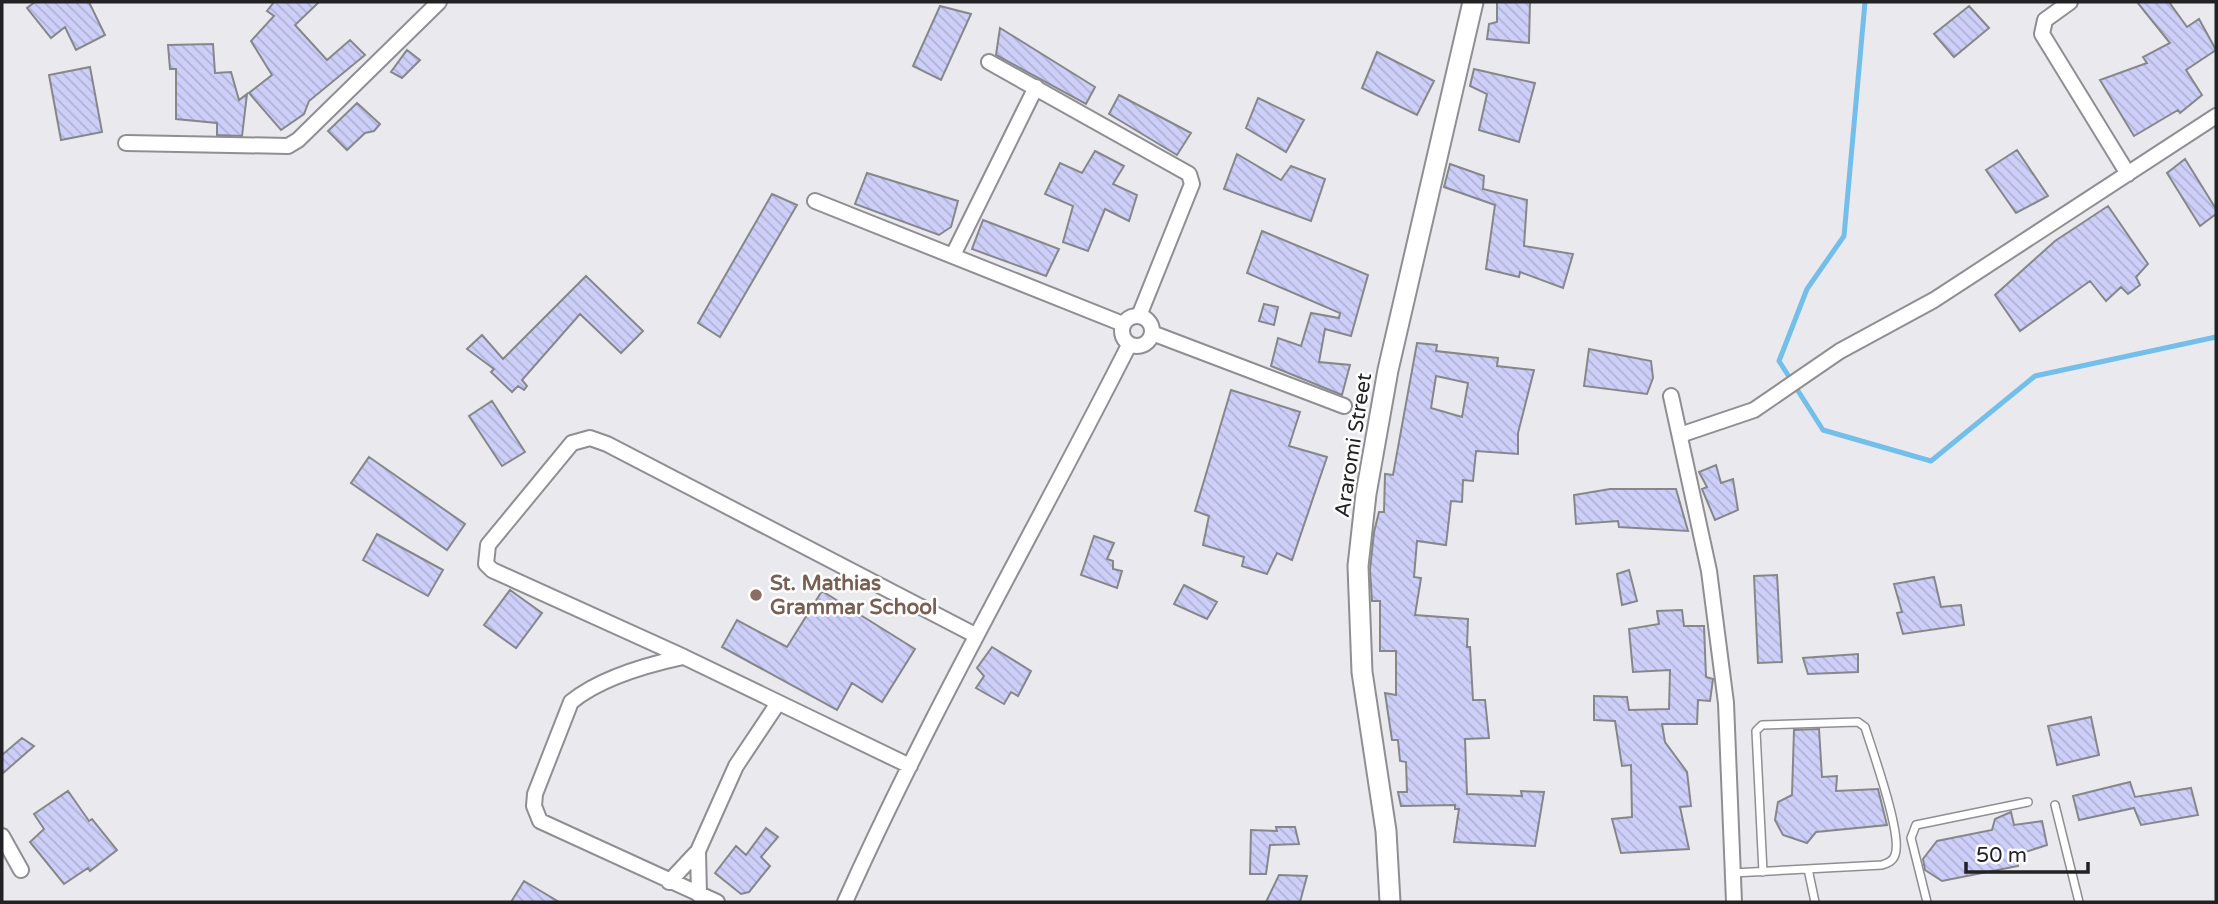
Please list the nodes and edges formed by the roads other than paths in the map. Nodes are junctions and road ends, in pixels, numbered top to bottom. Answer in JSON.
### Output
{"nodes":[{"id":1,"x":439,"y":2,"type":"edge"},
{"id":2,"x":1473,"y":2,"type":"edge"},
{"id":3,"x":2070,"y":2,"type":"edge"},
{"id":4,"x":989,"y":62,"type":"dead end"},
{"id":5,"x":1035,"y":87,"type":"junction"},
{"id":6,"x":2216,"y":116,"type":"edge"},
{"id":7,"x":126,"y":143,"type":"dead end"},
{"id":8,"x":2128,"y":174,"type":"junction"},
{"id":9,"x":815,"y":201,"type":"dead end"},
{"id":10,"x":953,"y":255,"type":"junction"},
{"id":11,"x":1139,"y":316,"type":"junction"},
{"id":12,"x":1124,"y":324,"type":"junction"},
{"id":13,"x":1153,"y":333,"type":"junction"},
{"id":14,"x":1129,"y":345,"type":"junction"},
{"id":15,"x":1671,"y":396,"type":"dead end"},
{"id":16,"x":1345,"y":406,"type":"dead end"},
{"id":17,"x":1680,"y":435,"type":"junction"},
{"id":18,"x":975,"y":635,"type":"junction"},
{"id":19,"x":684,"y":657,"type":"junction"},
{"id":20,"x":778,"y":703,"type":"junction"},
{"id":21,"x":910,"y":766,"type":"junction"},
{"id":22,"x":2028,"y":802,"type":"dead end"},
{"id":23,"x":2055,"y":804,"type":"dead end"},
{"id":24,"x":2,"y":836,"type":"edge"},
{"id":25,"x":698,"y":851,"type":"junction"},
{"id":26,"x":1808,"y":869,"type":"junction"},
{"id":27,"x":21,"y":870,"type":"dead end"},
{"id":28,"x":1763,"y":872,"type":"junction"},
{"id":29,"x":1733,"y":873,"type":"junction"},
{"id":30,"x":669,"y":882,"type":"junction"},
{"id":31,"x":699,"y":895,"type":"junction"},
{"id":32,"x":717,"y":902,"type":"edge"},
{"id":33,"x":845,"y":902,"type":"edge"},
{"id":34,"x":1390,"y":902,"type":"edge"},
{"id":35,"x":1734,"y":902,"type":"edge"},
{"id":36,"x":1815,"y":902,"type":"edge"},
{"id":37,"x":1927,"y":902,"type":"edge"},
{"id":38,"x":2079,"y":902,"type":"edge"}],
"edges":[{"from":1,"to":7,"type":"street"},
{"from":2,"to":34,"type":"street","name":"Araromi Street"},
{"from":3,"to":8,"type":"street"},
{"from":4,"to":5,"type":"street"},
{"from":5,"to":10,"type":"street"},
{"from":5,"to":11,"type":"street"},
{"from":6,"to":8,"type":"street"},
{"from":8,"to":17,"type":"street"},
{"from":9,"to":10,"type":"street"},
{"from":10,"to":12,"type":"street"},
{"from":11,"to":12,"type":"street"},
{"from":11,"to":13,"type":"street"},
{"from":12,"to":14,"type":"street"},
{"from":13,"to":14,"type":"street"},
{"from":13,"to":16,"type":"street"},
{"from":14,"to":18,"type":"street"},
{"from":15,"to":17,"type":"street"},
{"from":17,"to":29,"type":"street"},
{"from":18,"to":19,"type":"street"},
{"from":18,"to":21,"type":"street"},
{"from":19,"to":20,"type":"street"},
{"from":19,"to":30,"type":"street"},
{"from":20,"to":21,"type":"street"},
{"from":20,"to":25,"type":"street"},
{"from":21,"to":33,"type":"street"},
{"from":22,"to":37,"type":"lane"},
{"from":23,"to":38,"type":"lane"},
{"from":24,"to":27,"type":"street"},
{"from":25,"to":30,"type":"street"},
{"from":25,"to":31,"type":"street"},
{"from":26,"to":28,"type":"lane"},
{"from":26,"to":28,"type":"lane"},
{"from":26,"to":36,"type":"lane"},
{"from":28,"to":29,"type":"lane"},
{"from":29,"to":35,"type":"street"},
{"from":30,"to":31,"type":"street"},
{"from":31,"to":32,"type":"street"}]}
